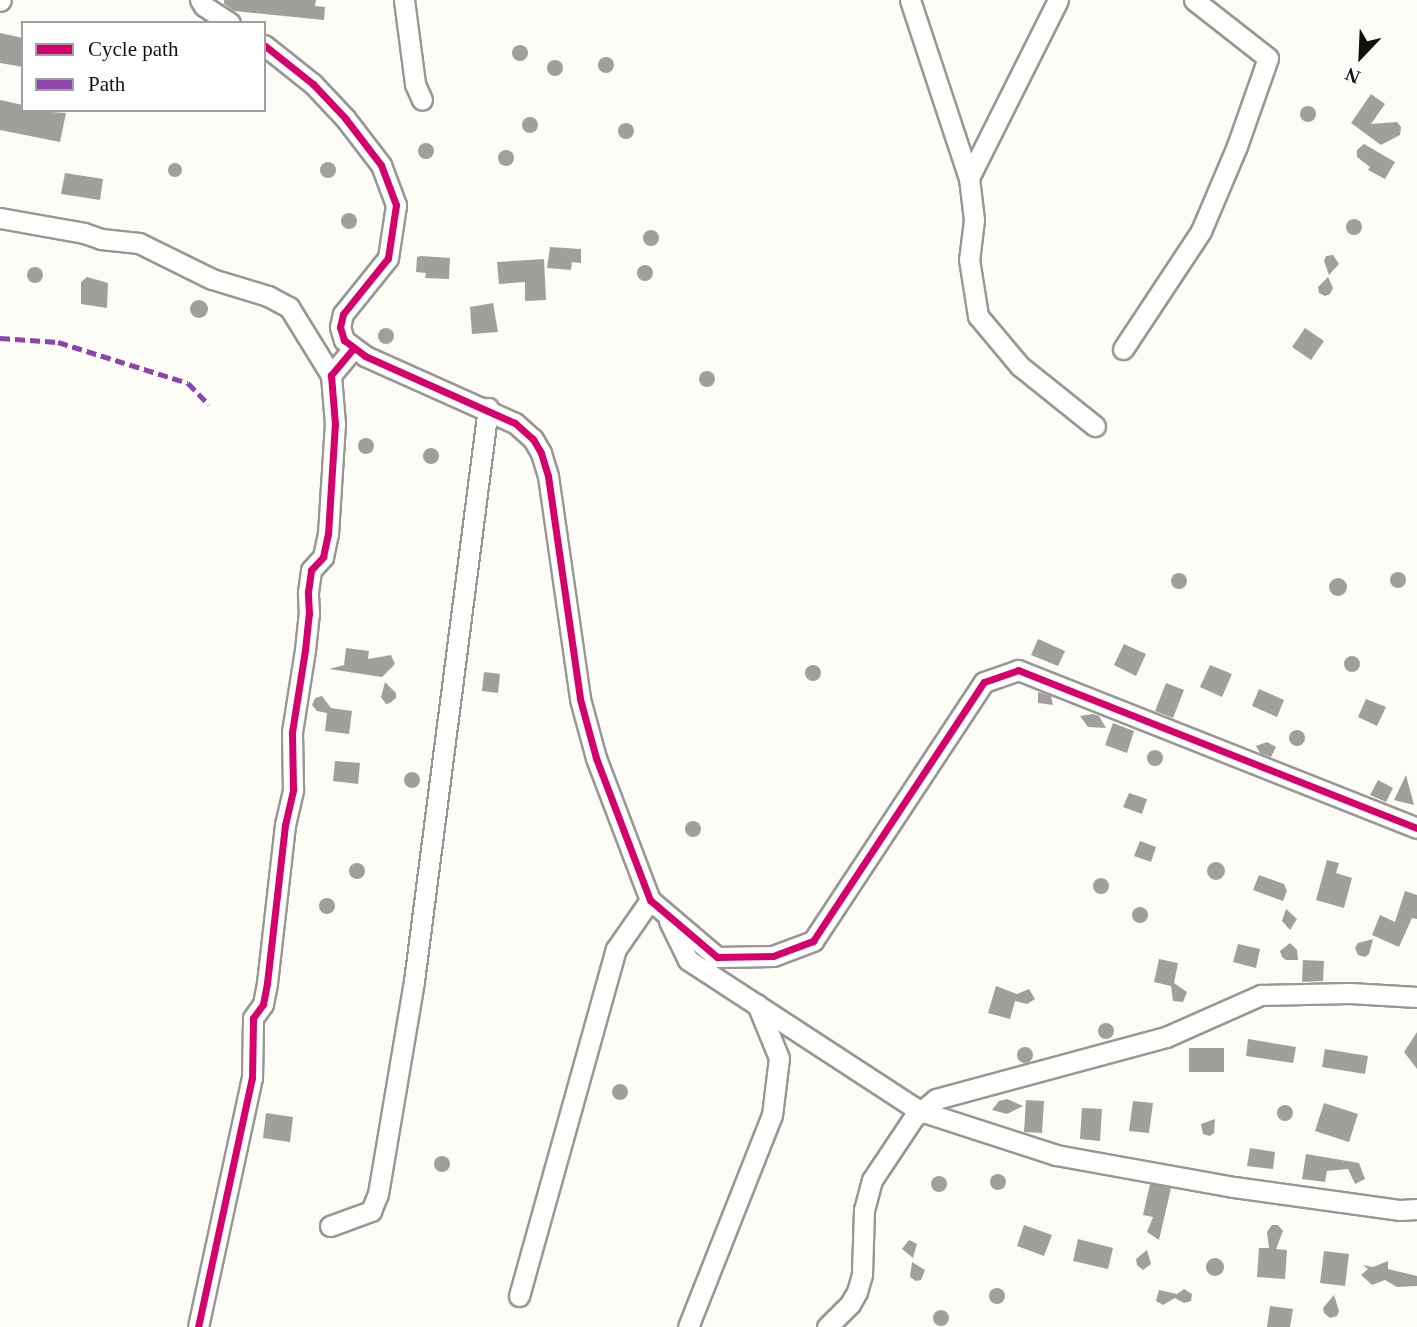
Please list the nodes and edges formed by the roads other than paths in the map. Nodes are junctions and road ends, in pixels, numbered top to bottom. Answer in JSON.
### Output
{"nodes":[{"id":1,"x":200,"y":0,"type":"edge"},
{"id":2,"x":404,"y":0,"type":"edge"},
{"id":3,"x":911,"y":0,"type":"edge"},
{"id":4,"x":1058,"y":0,"type":"edge"},
{"id":5,"x":1194,"y":0,"type":"edge"},
{"id":6,"x":227,"y":21,"type":"edge"},
{"id":7,"x":266,"y":47,"type":"edge"},
{"id":8,"x":422,"y":100,"type":"dead end"},
{"id":9,"x":969,"y":178,"type":"junction"},
{"id":10,"x":0,"y":218,"type":"edge"},
{"id":11,"x":353,"y":349,"type":"junction"},
{"id":12,"x":1123,"y":349,"type":"dead end"},
{"id":13,"x":331,"y":374,"type":"junction"},
{"id":14,"x":488,"y":408,"type":"junction"},
{"id":15,"x":1095,"y":426,"type":"dead end"},
{"id":16,"x":1417,"y":828,"type":"edge"},
{"id":17,"x":658,"y":906,"type":"junction"},
{"id":18,"x":1417,"y":997,"type":"edge"},
{"id":19,"x":757,"y":1004,"type":"junction"},
{"id":20,"x":920,"y":1111,"type":"junction"},
{"id":21,"x":1417,"y":1209,"type":"edge"},
{"id":22,"x":330,"y":1226,"type":"dead end"},
{"id":23,"x":519,"y":1296,"type":"dead end"},
{"id":24,"x":198,"y":1327,"type":"edge"},
{"id":25,"x":688,"y":1327,"type":"edge"},
{"id":26,"x":827,"y":1327,"type":"edge"}],
"edges":[{"from":1,"to":6,"type":"street"},
{"from":2,"to":8,"type":"street"},
{"from":3,"to":9,"type":"street"},
{"from":4,"to":9,"type":"street"},
{"from":5,"to":12,"type":"street"},
{"from":7,"to":11,"type":"street"},
{"from":9,"to":15,"type":"street"},
{"from":10,"to":13,"type":"street"},
{"from":11,"to":13,"type":"street"},
{"from":11,"to":14,"type":"street"},
{"from":13,"to":24,"type":"street"},
{"from":14,"to":17,"type":"street"},
{"from":14,"to":22,"type":"street"},
{"from":16,"to":17,"type":"street"},
{"from":17,"to":19,"type":"street"},
{"from":17,"to":23,"type":"street"},
{"from":18,"to":20,"type":"street"},
{"from":19,"to":20,"type":"street"},
{"from":19,"to":25,"type":"street"},
{"from":20,"to":21,"type":"street"},
{"from":20,"to":26,"type":"street"}]}
